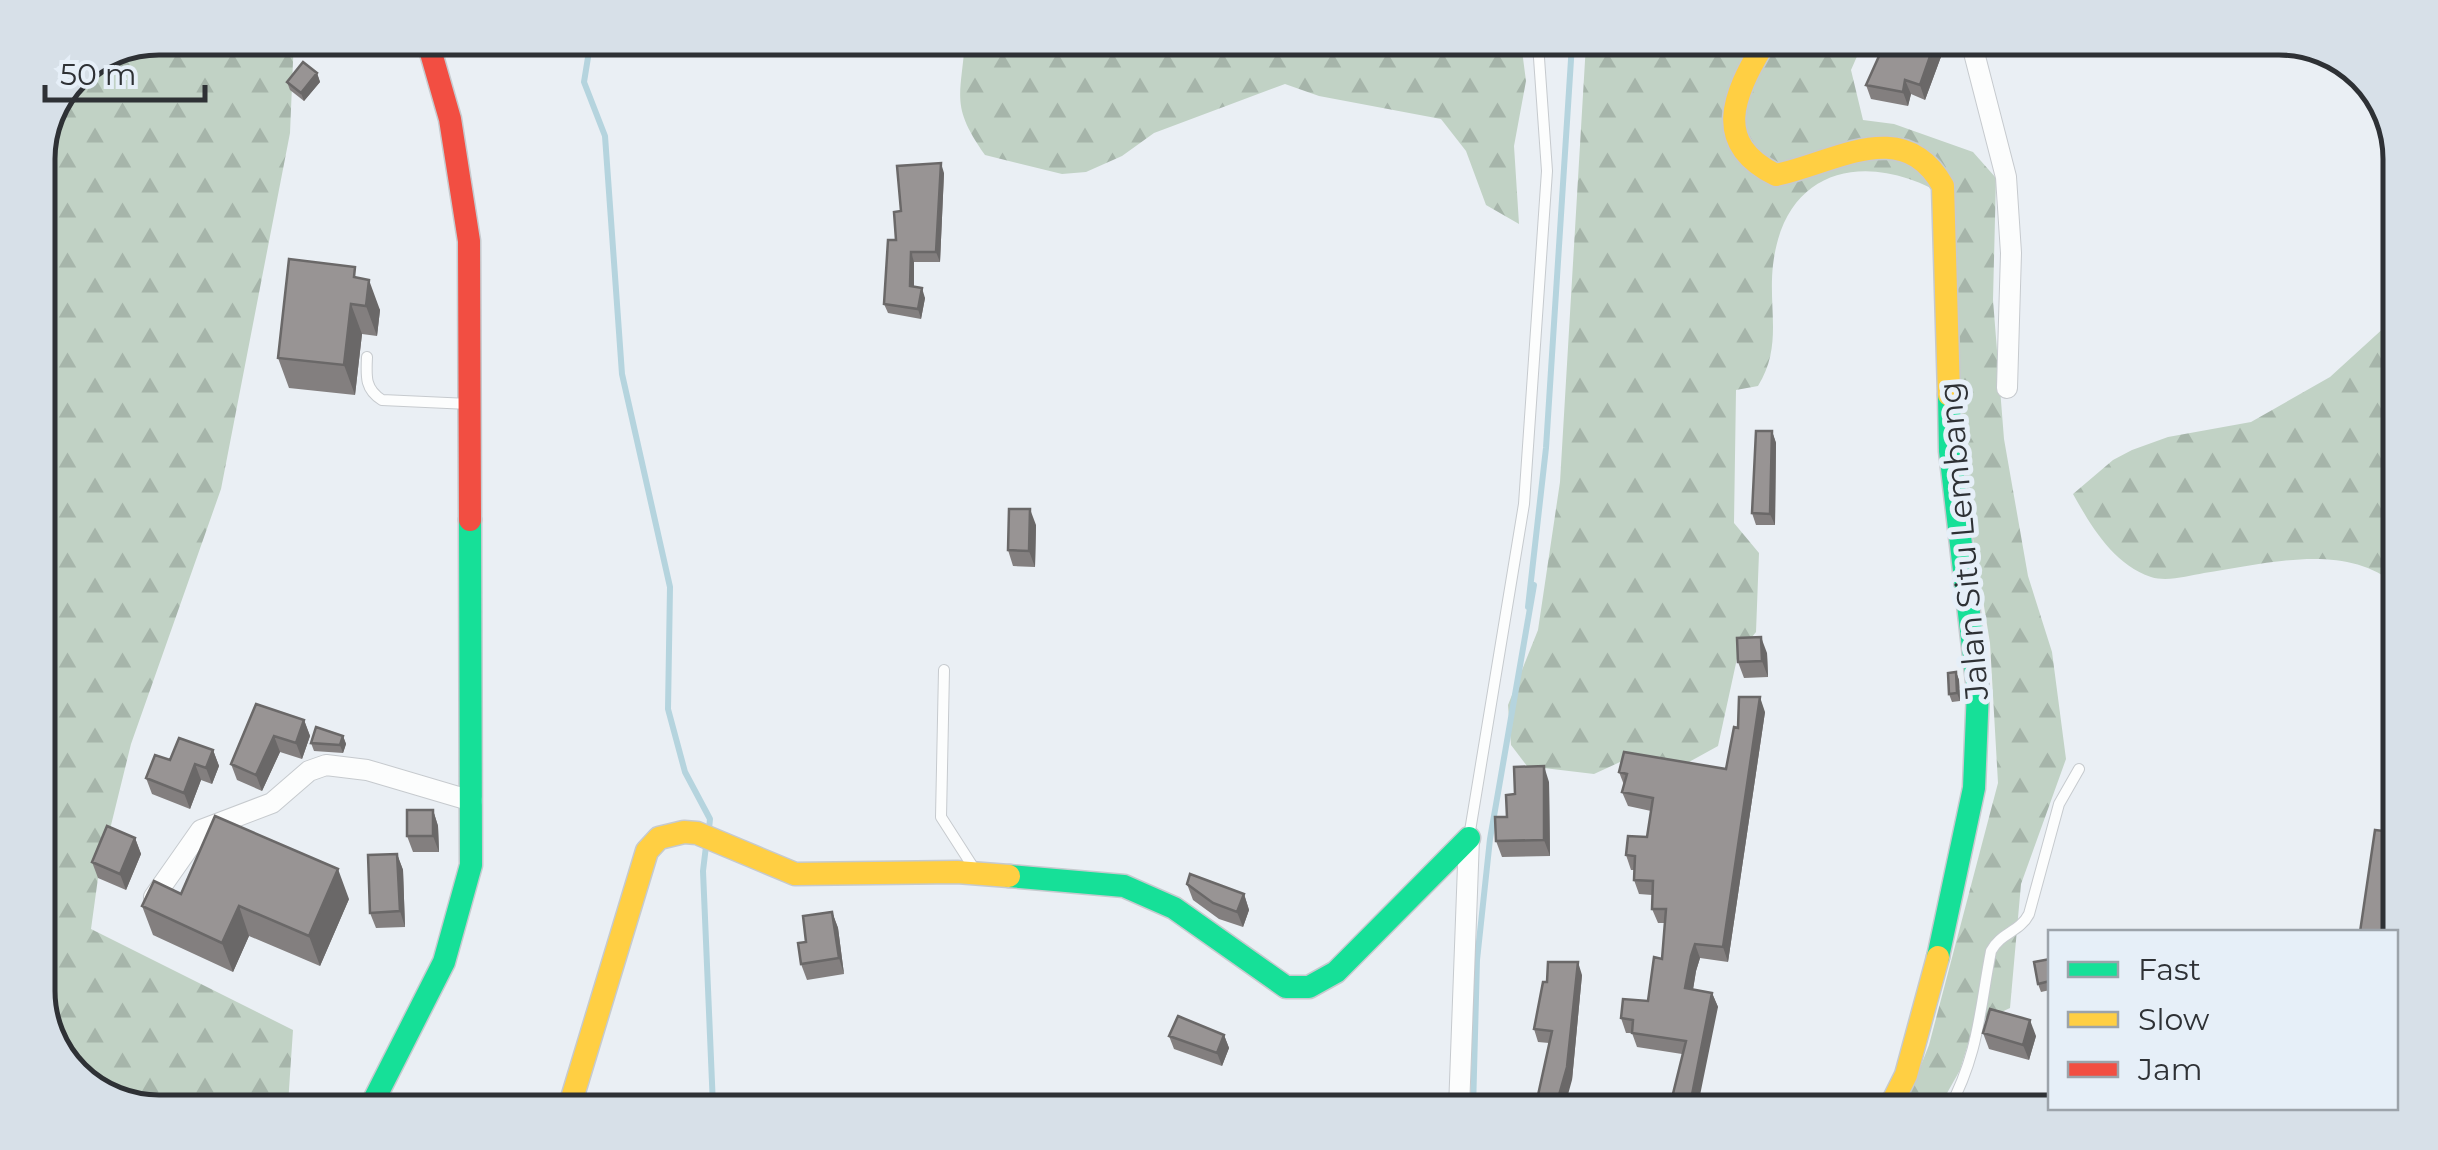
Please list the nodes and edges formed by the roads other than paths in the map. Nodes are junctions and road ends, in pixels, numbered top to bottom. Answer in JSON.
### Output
{"nodes":[{"id":1,"x":431,"y":55,"type":"edge"},
{"id":2,"x":1541,"y":55,"type":"edge"},
{"id":3,"x":1756,"y":55,"type":"edge"},
{"id":4,"x":1974,"y":55,"type":"edge"},
{"id":5,"x":366,"y":358,"type":"dead end"},
{"id":6,"x":2008,"y":388,"type":"dead end"},
{"id":7,"x":470,"y":404,"type":"junction"},
{"id":8,"x":944,"y":670,"type":"dead end"},
{"id":9,"x":2079,"y":768,"type":"dead end"},
{"id":10,"x":472,"y":800,"type":"junction"},
{"id":11,"x":1469,"y":838,"type":"junction"},
{"id":12,"x":979,"y":874,"type":"junction"},
{"id":13,"x":154,"y":897,"type":"edge"},
{"id":14,"x":377,"y":1095,"type":"edge"},
{"id":15,"x":573,"y":1095,"type":"edge"},
{"id":16,"x":1459,"y":1095,"type":"edge"},
{"id":17,"x":1896,"y":1095,"type":"edge"},
{"id":18,"x":1957,"y":1095,"type":"edge"}],
"edges":[{"from":1,"to":7,"type":"street"},
{"from":2,"to":11,"type":"lane"},
{"from":3,"to":17,"type":"street","name":"Jalan Situ Lembang"},
{"from":4,"to":6,"type":"street"},
{"from":5,"to":7,"type":"lane"},
{"from":7,"to":10,"type":"street"},
{"from":8,"to":12,"type":"lane"},
{"from":9,"to":18,"type":"lane"},
{"from":10,"to":13,"type":"street"},
{"from":10,"to":14,"type":"street"},
{"from":11,"to":12,"type":"street"},
{"from":11,"to":16,"type":"street"},
{"from":12,"to":15,"type":"street"}]}
